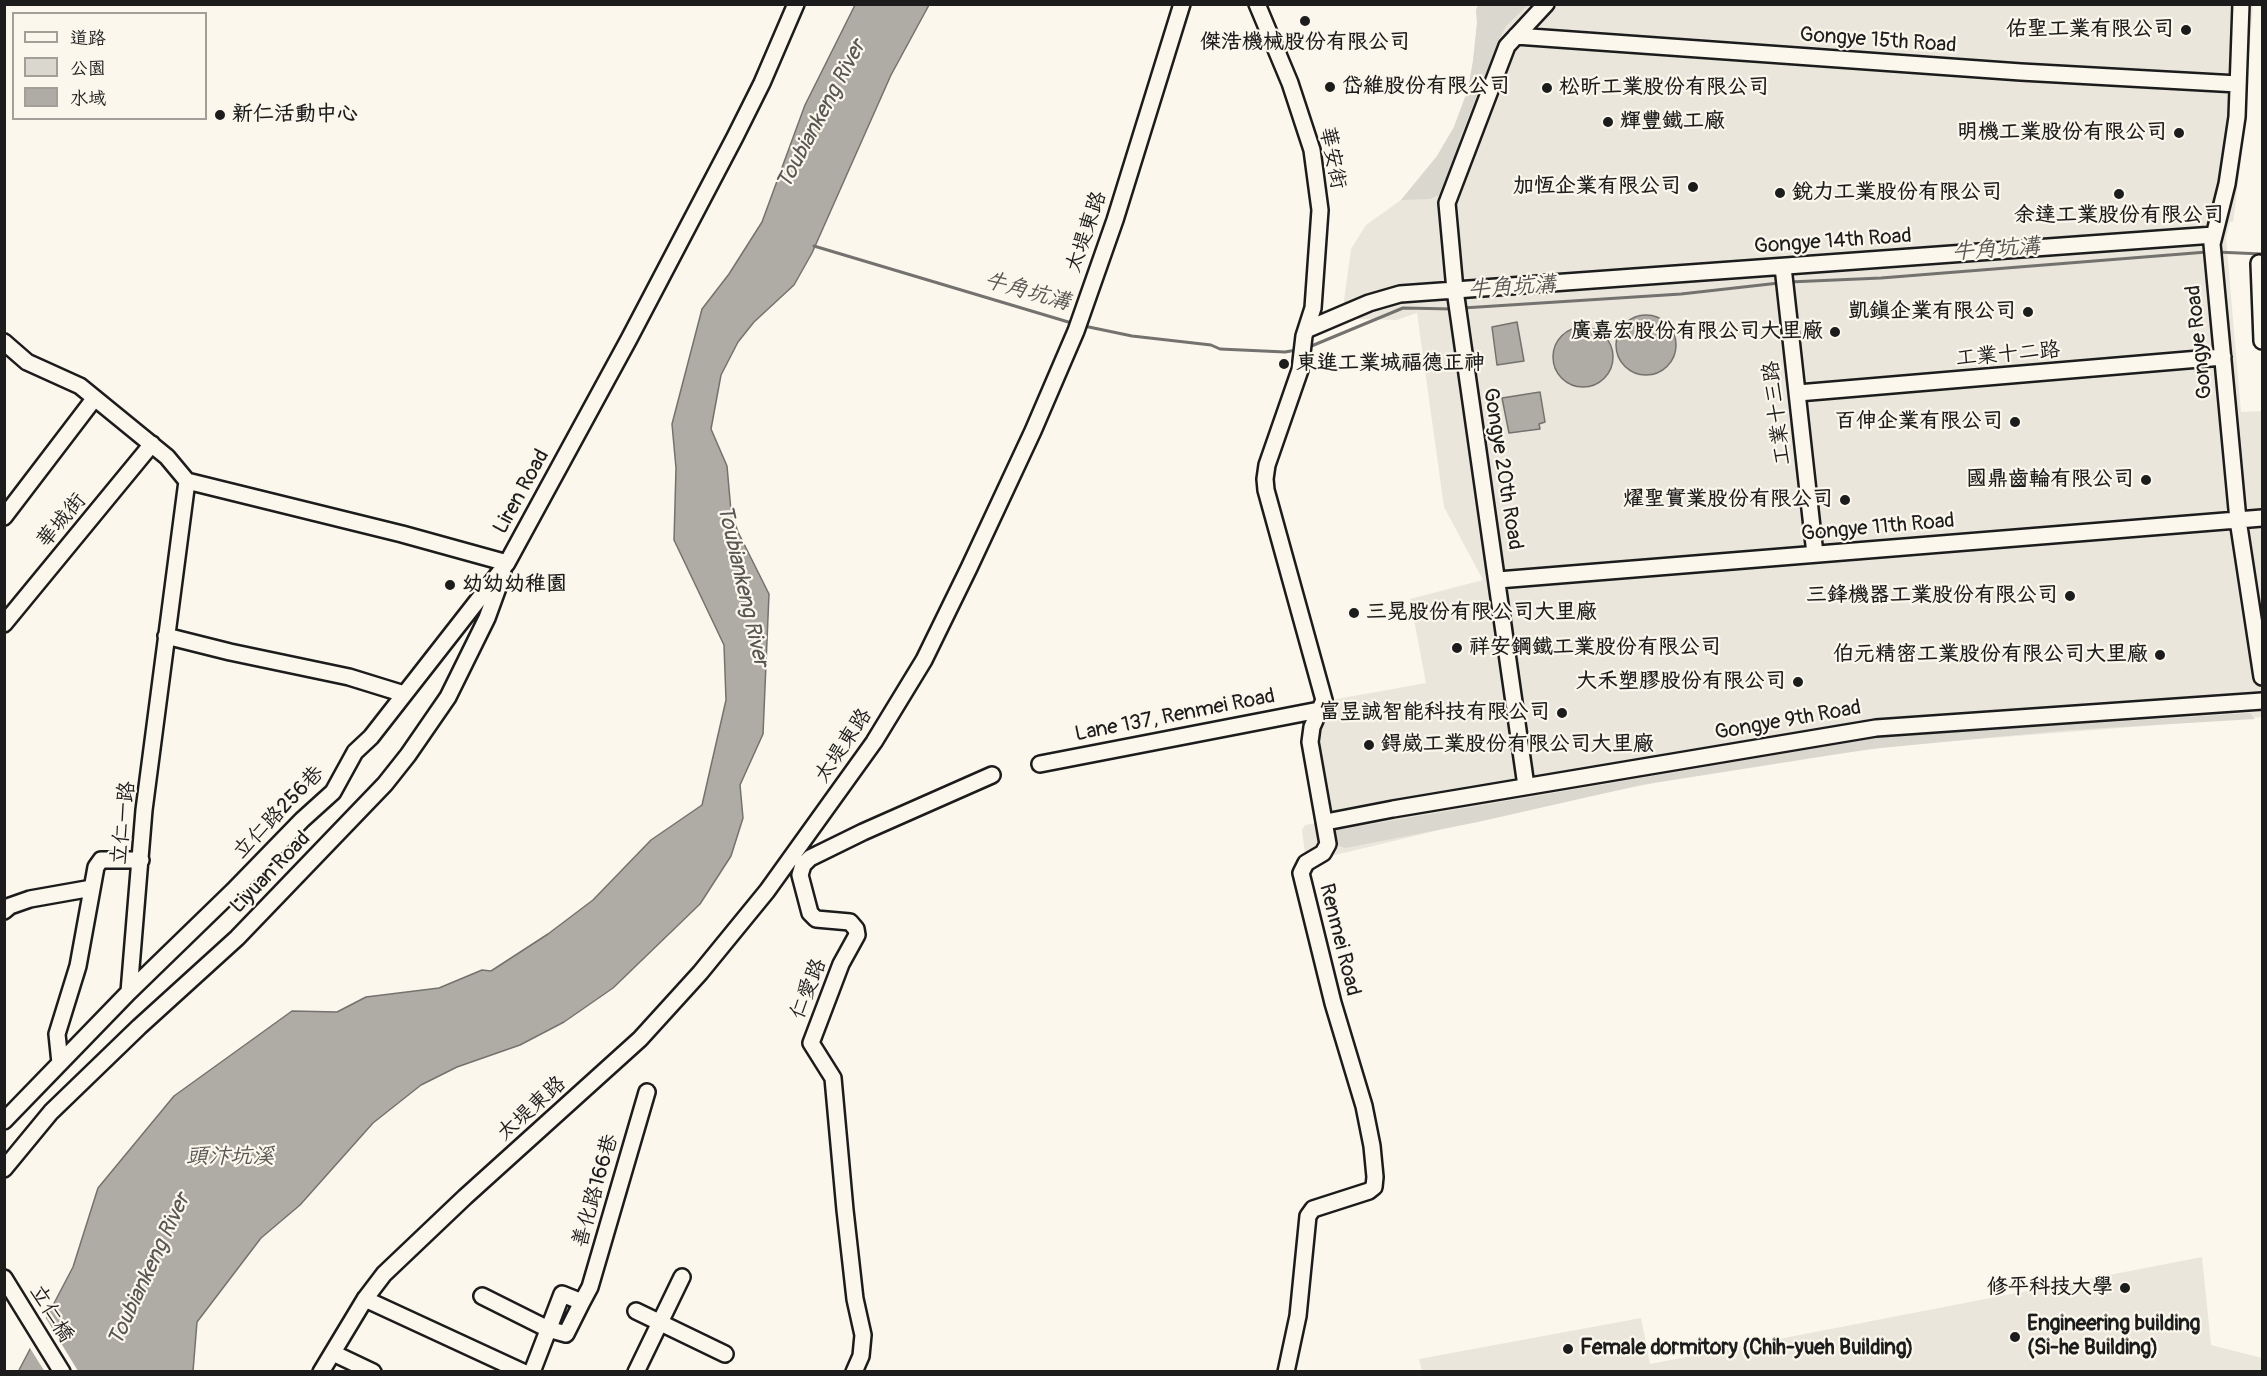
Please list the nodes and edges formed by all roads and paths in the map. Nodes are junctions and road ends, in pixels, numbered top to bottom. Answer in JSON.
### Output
{"nodes":[{"id":1,"x":796,"y":4,"type":"edge"},
{"id":2,"x":1182,"y":4,"type":"edge"},
{"id":3,"x":1257,"y":4,"type":"edge"},
{"id":4,"x":1546,"y":4,"type":"edge"},
{"id":5,"x":2241,"y":4,"type":"edge"},
{"id":6,"x":1516,"y":36,"type":"junction"},
{"id":7,"x":2238,"y":84,"type":"junction"},
{"id":8,"x":2213,"y":237,"type":"junction"},
{"id":9,"x":2259,"y":262,"type":"dead end"},
{"id":10,"x":1783,"y":270,"type":"junction"},
{"id":11,"x":1455,"y":293,"type":"junction"},
{"id":12,"x":1306,"y":332,"type":"junction"},
{"id":13,"x":2262,"y":341,"type":"edge"},
{"id":14,"x":4,"y":342,"type":"edge"},
{"id":15,"x":1302,"y":354,"type":"joint"},
{"id":16,"x":2223,"y":357,"type":"junction"},
{"id":17,"x":1798,"y":393,"type":"junction"},
{"id":18,"x":94,"y":399,"type":"junction"},
{"id":19,"x":152,"y":444,"type":"junction"},
{"id":20,"x":187,"y":481,"type":"junction"},
{"id":21,"x":4,"y":517,"type":"edge"},
{"id":22,"x":2262,"y":518,"type":"edge"},
{"id":23,"x":2238,"y":520,"type":"junction"},
{"id":24,"x":1815,"y":554,"type":"junction"},
{"id":25,"x":507,"y":563,"type":"junction"},
{"id":26,"x":1498,"y":580,"type":"junction"},
{"id":27,"x":4,"y":624,"type":"edge"},
{"id":28,"x":166,"y":636,"type":"junction"},
{"id":29,"x":2262,"y":677,"type":"edge"},
{"id":30,"x":404,"y":694,"type":"junction"},
{"id":31,"x":2262,"y":701,"type":"edge"},
{"id":32,"x":1318,"y":710,"type":"junction"},
{"id":33,"x":1040,"y":764,"type":"dead end"},
{"id":34,"x":992,"y":775,"type":"dead end"},
{"id":35,"x":1526,"y":786,"type":"junction"},
{"id":36,"x":1326,"y":822,"type":"junction"},
{"id":37,"x":141,"y":860,"type":"junction"},
{"id":38,"x":92,"y":888,"type":"junction"},
{"id":39,"x":4,"y":911,"type":"edge"},
{"id":40,"x":129,"y":992,"type":"junction"},
{"id":41,"x":60,"y":1063,"type":"junction"},
{"id":42,"x":647,"y":1092,"type":"dead end"},
{"id":43,"x":4,"y":1121,"type":"edge"},
{"id":44,"x":4,"y":1169,"type":"edge"},
{"id":45,"x":682,"y":1277,"type":"dead end"},
{"id":46,"x":4,"y":1278,"type":"edge"},
{"id":47,"x":482,"y":1296,"type":"dead end"},
{"id":48,"x":365,"y":1299,"type":"junction"},
{"id":49,"x":582,"y":1302,"type":"junction"},
{"id":50,"x":636,"y":1311,"type":"dead end"},
{"id":51,"x":660,"y":1322,"type":"junction"},
{"id":52,"x":549,"y":1329,"type":"junction"},
{"id":53,"x":333,"y":1353,"type":"junction"},
{"id":54,"x":725,"y":1354,"type":"dead end"},
{"id":55,"x":62,"y":1371,"type":"edge"},
{"id":56,"x":321,"y":1371,"type":"edge"},
{"id":57,"x":373,"y":1371,"type":"edge"},
{"id":58,"x":523,"y":1371,"type":"edge"},
{"id":59,"x":532,"y":1371,"type":"edge"},
{"id":60,"x":636,"y":1371,"type":"edge"},
{"id":61,"x":854,"y":1371,"type":"edge"},
{"id":62,"x":1286,"y":1371,"type":"edge"}],
"edges":[{"from":1,"to":25,"type":"street","name":"Liren Road"},
{"from":2,"to":48,"type":"street","name":"太堤東路"},
{"from":3,"to":12,"type":"street","name":"華安街"},
{"from":4,"to":6,"type":"street","name":"Gongye 20th Road"},
{"from":5,"to":7,"type":"street","name":"Gongye Road"},
{"from":6,"to":7,"type":"street","name":"Gongye 15th Road"},
{"from":6,"to":11,"type":"street","name":"Gongye 20th Road"},
{"from":7,"to":8,"type":"street","name":"Gongye Road"},
{"from":8,"to":10,"type":"street","name":"Gongye 14th Road"},
{"from":8,"to":16,"type":"street","name":"Gongye Road"},
{"from":9,"to":13,"type":"street"},
{"from":10,"to":11,"type":"street","name":"Gongye 14th Road"},
{"from":10,"to":17,"type":"street","name":"工業十三路"},
{"from":11,"to":12,"type":"street","name":"Gongye 14th Road"},
{"from":11,"to":26,"type":"street","name":"Gongye 20th Road"},
{"from":12,"to":15,"type":"street","name":"華安街"},
{"from":14,"to":18,"type":"street"},
{"from":15,"to":32,"type":"street","name":"Renmei Road"},
{"from":16,"to":17,"type":"street","name":"工業十二路"},
{"from":16,"to":23,"type":"street","name":"Gongye Road"},
{"from":17,"to":24,"type":"street","name":"工業十三路"},
{"from":18,"to":19,"type":"street"},
{"from":18,"to":21,"type":"street"},
{"from":19,"to":20,"type":"street"},
{"from":19,"to":27,"type":"street","name":"華城街"},
{"from":20,"to":25,"type":"street","name":"Liren Road"},
{"from":20,"to":28,"type":"street","name":"立仁一路"},
{"from":22,"to":23,"type":"street","name":"Gongye 11th Road"},
{"from":23,"to":24,"type":"street","name":"Gongye 11th Road"},
{"from":23,"to":29,"type":"street","name":"Gongye Road"},
{"from":24,"to":26,"type":"street","name":"Gongye 11th Road"},
{"from":25,"to":30,"type":"street","name":"立仁路256巷"},
{"from":25,"to":44,"type":"street","name":"Liyuan Road"},
{"from":26,"to":35,"type":"street","name":"Gongye 20th Road"},
{"from":28,"to":30,"type":"street"},
{"from":28,"to":37,"type":"street","name":"立仁一路"},
{"from":30,"to":40,"type":"street","name":"立仁路256巷"},
{"from":31,"to":35,"type":"street","name":"Gongye 9th Road"},
{"from":32,"to":33,"type":"street","name":"Lane 137, Renmei Road"},
{"from":32,"to":36,"type":"street","name":"Renmei Road"},
{"from":34,"to":61,"type":"street","name":"仁愛路"},
{"from":35,"to":36,"type":"street","name":"Gongye 9th Road"},
{"from":36,"to":62,"type":"street","name":"Renmei Road"},
{"from":37,"to":38,"type":"street"},
{"from":37,"to":40,"type":"street","name":"立仁一路"},
{"from":38,"to":39,"type":"street"},
{"from":38,"to":41,"type":"street"},
{"from":40,"to":41,"type":"street"},
{"from":41,"to":43,"type":"street"},
{"from":42,"to":49,"type":"street","name":"善化路166巷"},
{"from":45,"to":51,"type":"street"},
{"from":46,"to":55,"type":"street","name":"立仁橋"},
{"from":47,"to":52,"type":"street"},
{"from":48,"to":53,"type":"street","name":"太堤東路"},
{"from":48,"to":58,"type":"street"},
{"from":49,"to":52,"type":"street","name":"善化路166巷"},
{"from":49,"to":52,"type":"street"},
{"from":50,"to":51,"type":"street"},
{"from":51,"to":54,"type":"street"},
{"from":51,"to":60,"type":"street"},
{"from":52,"to":59,"type":"street"},
{"from":53,"to":56,"type":"street","name":"太堤東路"},
{"from":53,"to":57,"type":"street"}]}
